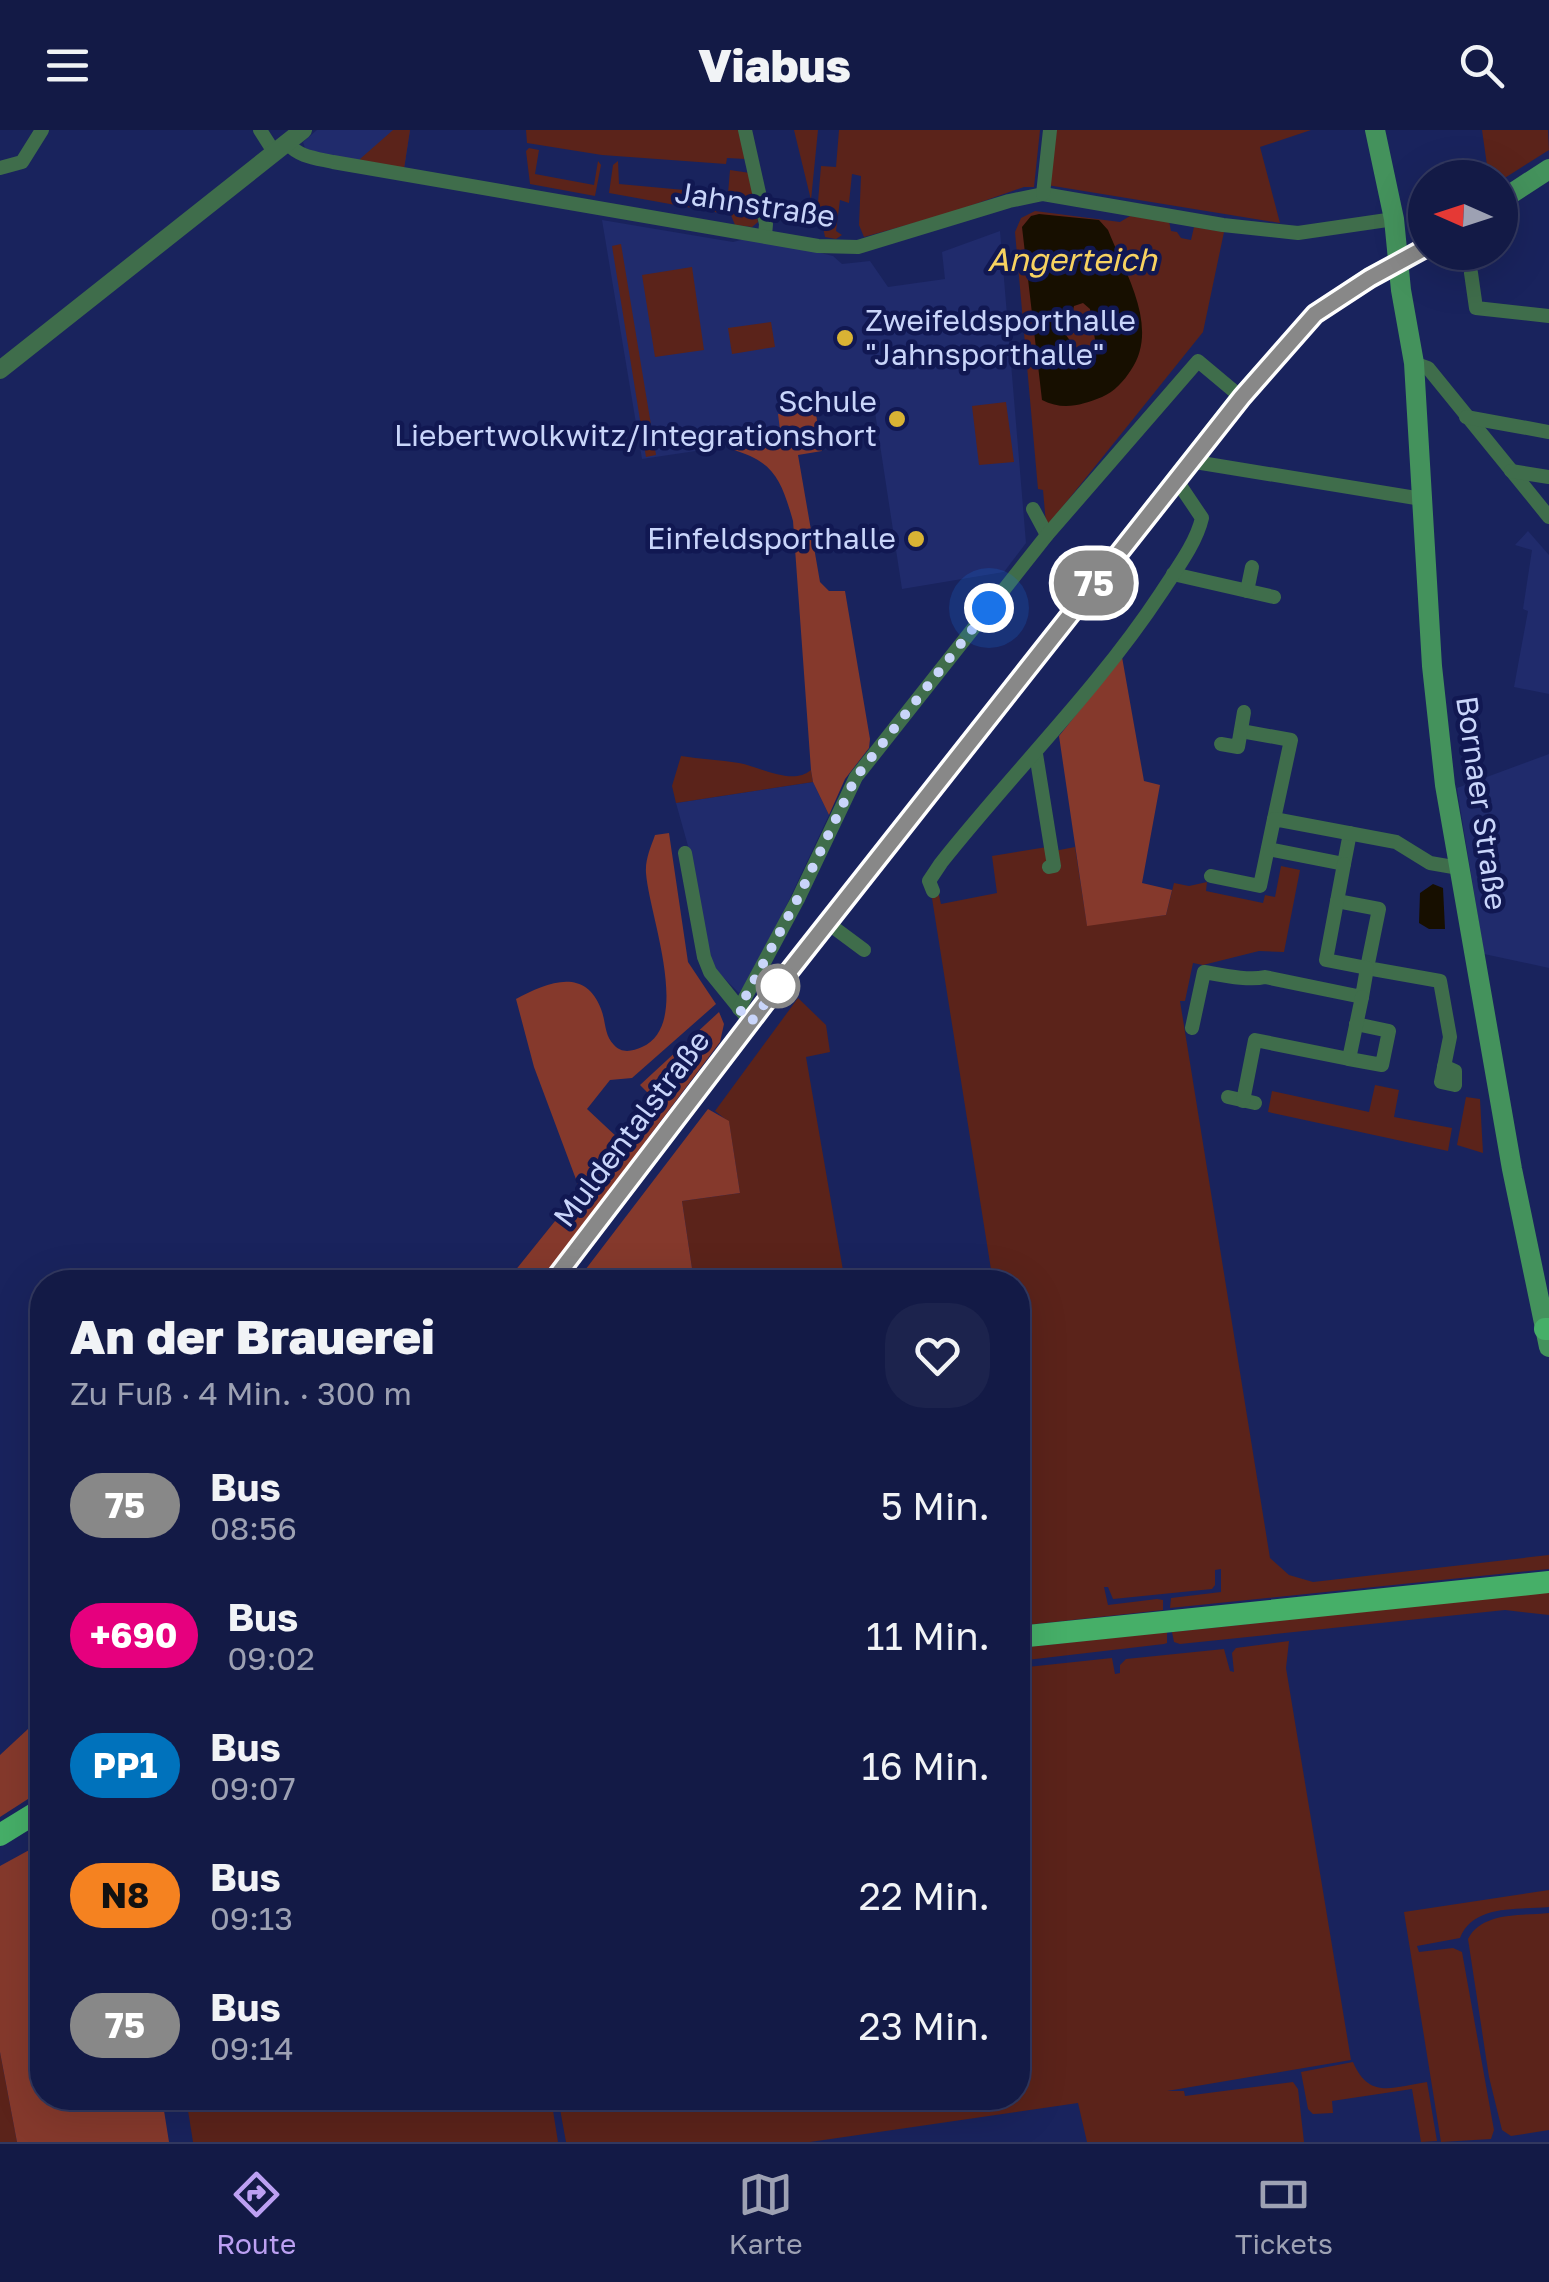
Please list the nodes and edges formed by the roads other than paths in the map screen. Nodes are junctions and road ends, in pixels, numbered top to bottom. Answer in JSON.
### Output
{"nodes":[{"id":1,"x":42,"y":130,"type":"edge"},
{"id":2,"x":260,"y":130,"type":"edge"},
{"id":3,"x":302,"y":130,"type":"edge"},
{"id":4,"x":745,"y":130,"type":"edge"},
{"id":5,"x":1050,"y":130,"type":"edge"},
{"id":6,"x":1375,"y":130,"type":"edge"},
{"id":7,"x":281,"y":147,"type":"junction"},
{"id":8,"x":0,"y":168,"type":"edge"},
{"id":9,"x":1549,"y":169,"type":"edge"},
{"id":10,"x":1518,"y":189,"type":"edge"},
{"id":11,"x":1043,"y":194,"type":"junction"},
{"id":12,"x":1394,"y":220,"type":"junction"},
{"id":13,"x":765,"y":236,"type":"junction"},
{"id":14,"x":1408,"y":257,"type":"edge"},
{"id":15,"x":1398,"y":262,"type":"junction"},
{"id":16,"x":1472,"y":274,"type":"dead end"},
{"id":17,"x":1549,"y":316,"type":"edge"},
{"id":18,"x":1414,"y":363,"type":"junction"},
{"id":19,"x":0,"y":370,"type":"edge"},
{"id":20,"x":1242,"y":397,"type":"junction"},
{"id":21,"x":1466,"y":416,"type":"junction"},
{"id":22,"x":1549,"y":432,"type":"edge"},
{"id":23,"x":1182,"y":469,"type":"junction"},
{"id":24,"x":1510,"y":471,"type":"junction"},
{"id":25,"x":1549,"y":477,"type":"edge"},
{"id":26,"x":1422,"y":499,"type":"junction"},
{"id":27,"x":1033,"y":509,"type":"dead end"},
{"id":28,"x":1549,"y":516,"type":"edge"},
{"id":29,"x":1047,"y":535,"type":"junction"},
{"id":30,"x":1252,"y":567,"type":"dead end"},
{"id":31,"x":1173,"y":574,"type":"junction"},
{"id":32,"x":1247,"y":590,"type":"junction"},
{"id":33,"x":1274,"y":596,"type":"dead end"},
{"id":34,"x":1244,"y":712,"type":"dead end"},
{"id":35,"x":1241,"y":730,"type":"junction"},
{"id":36,"x":1222,"y":744,"type":"dead end"},
{"id":37,"x":1036,"y":754,"type":"junction"},
{"id":38,"x":1274,"y":819,"type":"junction"},
{"id":39,"x":1350,"y":833,"type":"junction"},
{"id":40,"x":1268,"y":849,"type":"junction"},
{"id":41,"x":685,"y":853,"type":"dead end"},
{"id":42,"x":1344,"y":864,"type":"junction"},
{"id":43,"x":1050,"y":867,"type":"dead end"},
{"id":44,"x":1458,"y":868,"type":"junction"},
{"id":45,"x":1211,"y":876,"type":"dead end"},
{"id":46,"x":931,"y":886,"type":"dead end"},
{"id":47,"x":1338,"y":901,"type":"junction"},
{"id":48,"x":829,"y":924,"type":"junction"},
{"id":49,"x":864,"y":950,"type":"dead end"},
{"id":50,"x":1368,"y":968,"type":"junction"},
{"id":51,"x":1362,"y":997,"type":"junction"},
{"id":52,"x":745,"y":1015,"type":"junction"},
{"id":53,"x":1356,"y":1024,"type":"junction"},
{"id":54,"x":1192,"y":1028,"type":"dead end"},
{"id":55,"x":1349,"y":1058,"type":"junction"},
{"id":56,"x":1444,"y":1066,"type":"dead end"},
{"id":57,"x":1228,"y":1097,"type":"dead end"},
{"id":58,"x":561,"y":1270,"type":"edge"},
{"id":59,"x":1548,"y":1335,"type":"edge"},
{"id":60,"x":1549,"y":1582,"type":"edge"},
{"id":61,"x":1030,"y":1636,"type":"edge"},
{"id":62,"x":30,"y":1816,"type":"edge"},
{"id":63,"x":0,"y":1835,"type":"edge"}],
"edges":[{"from":1,"to":8,"type":"street"},
{"from":2,"to":7,"type":"street"},
{"from":3,"to":7,"type":"street"},
{"from":4,"to":13,"type":"street"},
{"from":5,"to":11,"type":"street"},
{"from":6,"to":12,"type":"main road","name":"Bornaer Straße"},
{"from":7,"to":13,"type":"street","name":"Jahnstraße"},
{"from":7,"to":19,"type":"street"},
{"from":9,"to":10,"type":"main road"},
{"from":11,"to":12,"type":"street","name":"Jahnstraße"},
{"from":11,"to":13,"type":"street","name":"Jahnstraße"},
{"from":12,"to":15,"type":"main road","name":"Bornaer Straße"},
{"from":14,"to":15,"type":"main road","name":"Muldentalstraße"},
{"from":15,"to":18,"type":"main road","name":"Bornaer Straße"},
{"from":15,"to":20,"type":"main road","name":"Muldentalstraße"},
{"from":16,"to":17,"type":"street"},
{"from":18,"to":21,"type":"street"},
{"from":18,"to":26,"type":"main road","name":"Bornaer Straße"},
{"from":20,"to":23,"type":"main road","name":"Muldentalstraße"},
{"from":20,"to":29,"type":"street"},
{"from":21,"to":22,"type":"street"},
{"from":21,"to":24,"type":"street"},
{"from":23,"to":26,"type":"street"},
{"from":23,"to":31,"type":"street"},
{"from":23,"to":48,"type":"main road","name":"Muldentalstraße"},
{"from":24,"to":25,"type":"street"},
{"from":24,"to":28,"type":"street"},
{"from":26,"to":44,"type":"main road","name":"Bornaer Straße"},
{"from":27,"to":29,"type":"street"},
{"from":29,"to":52,"type":"street"},
{"from":30,"to":32,"type":"street"},
{"from":31,"to":32,"type":"street"},
{"from":31,"to":37,"type":"street"},
{"from":32,"to":33,"type":"street"},
{"from":34,"to":35,"type":"street"},
{"from":35,"to":36,"type":"street"},
{"from":35,"to":38,"type":"street"},
{"from":37,"to":43,"type":"street"},
{"from":37,"to":46,"type":"street"},
{"from":38,"to":39,"type":"street"},
{"from":38,"to":40,"type":"street"},
{"from":39,"to":42,"type":"street"},
{"from":39,"to":44,"type":"street"},
{"from":40,"to":42,"type":"street"},
{"from":40,"to":45,"type":"street"},
{"from":41,"to":52,"type":"street"},
{"from":42,"to":47,"type":"street"},
{"from":44,"to":59,"type":"main road","name":"Bornaer Straße"},
{"from":47,"to":50,"type":"street"},
{"from":47,"to":50,"type":"street"},
{"from":48,"to":49,"type":"street"},
{"from":48,"to":52,"type":"main road","name":"Muldentalstraße"},
{"from":50,"to":51,"type":"street"},
{"from":50,"to":56,"type":"street"},
{"from":51,"to":53,"type":"street"},
{"from":51,"to":54,"type":"street"},
{"from":52,"to":58,"type":"main road","name":"Muldentalstraße"},
{"from":53,"to":55,"type":"street"},
{"from":53,"to":55,"type":"street"},
{"from":55,"to":57,"type":"street"},
{"from":60,"to":61,"type":"main road"},
{"from":62,"to":63,"type":"main road"}]}
